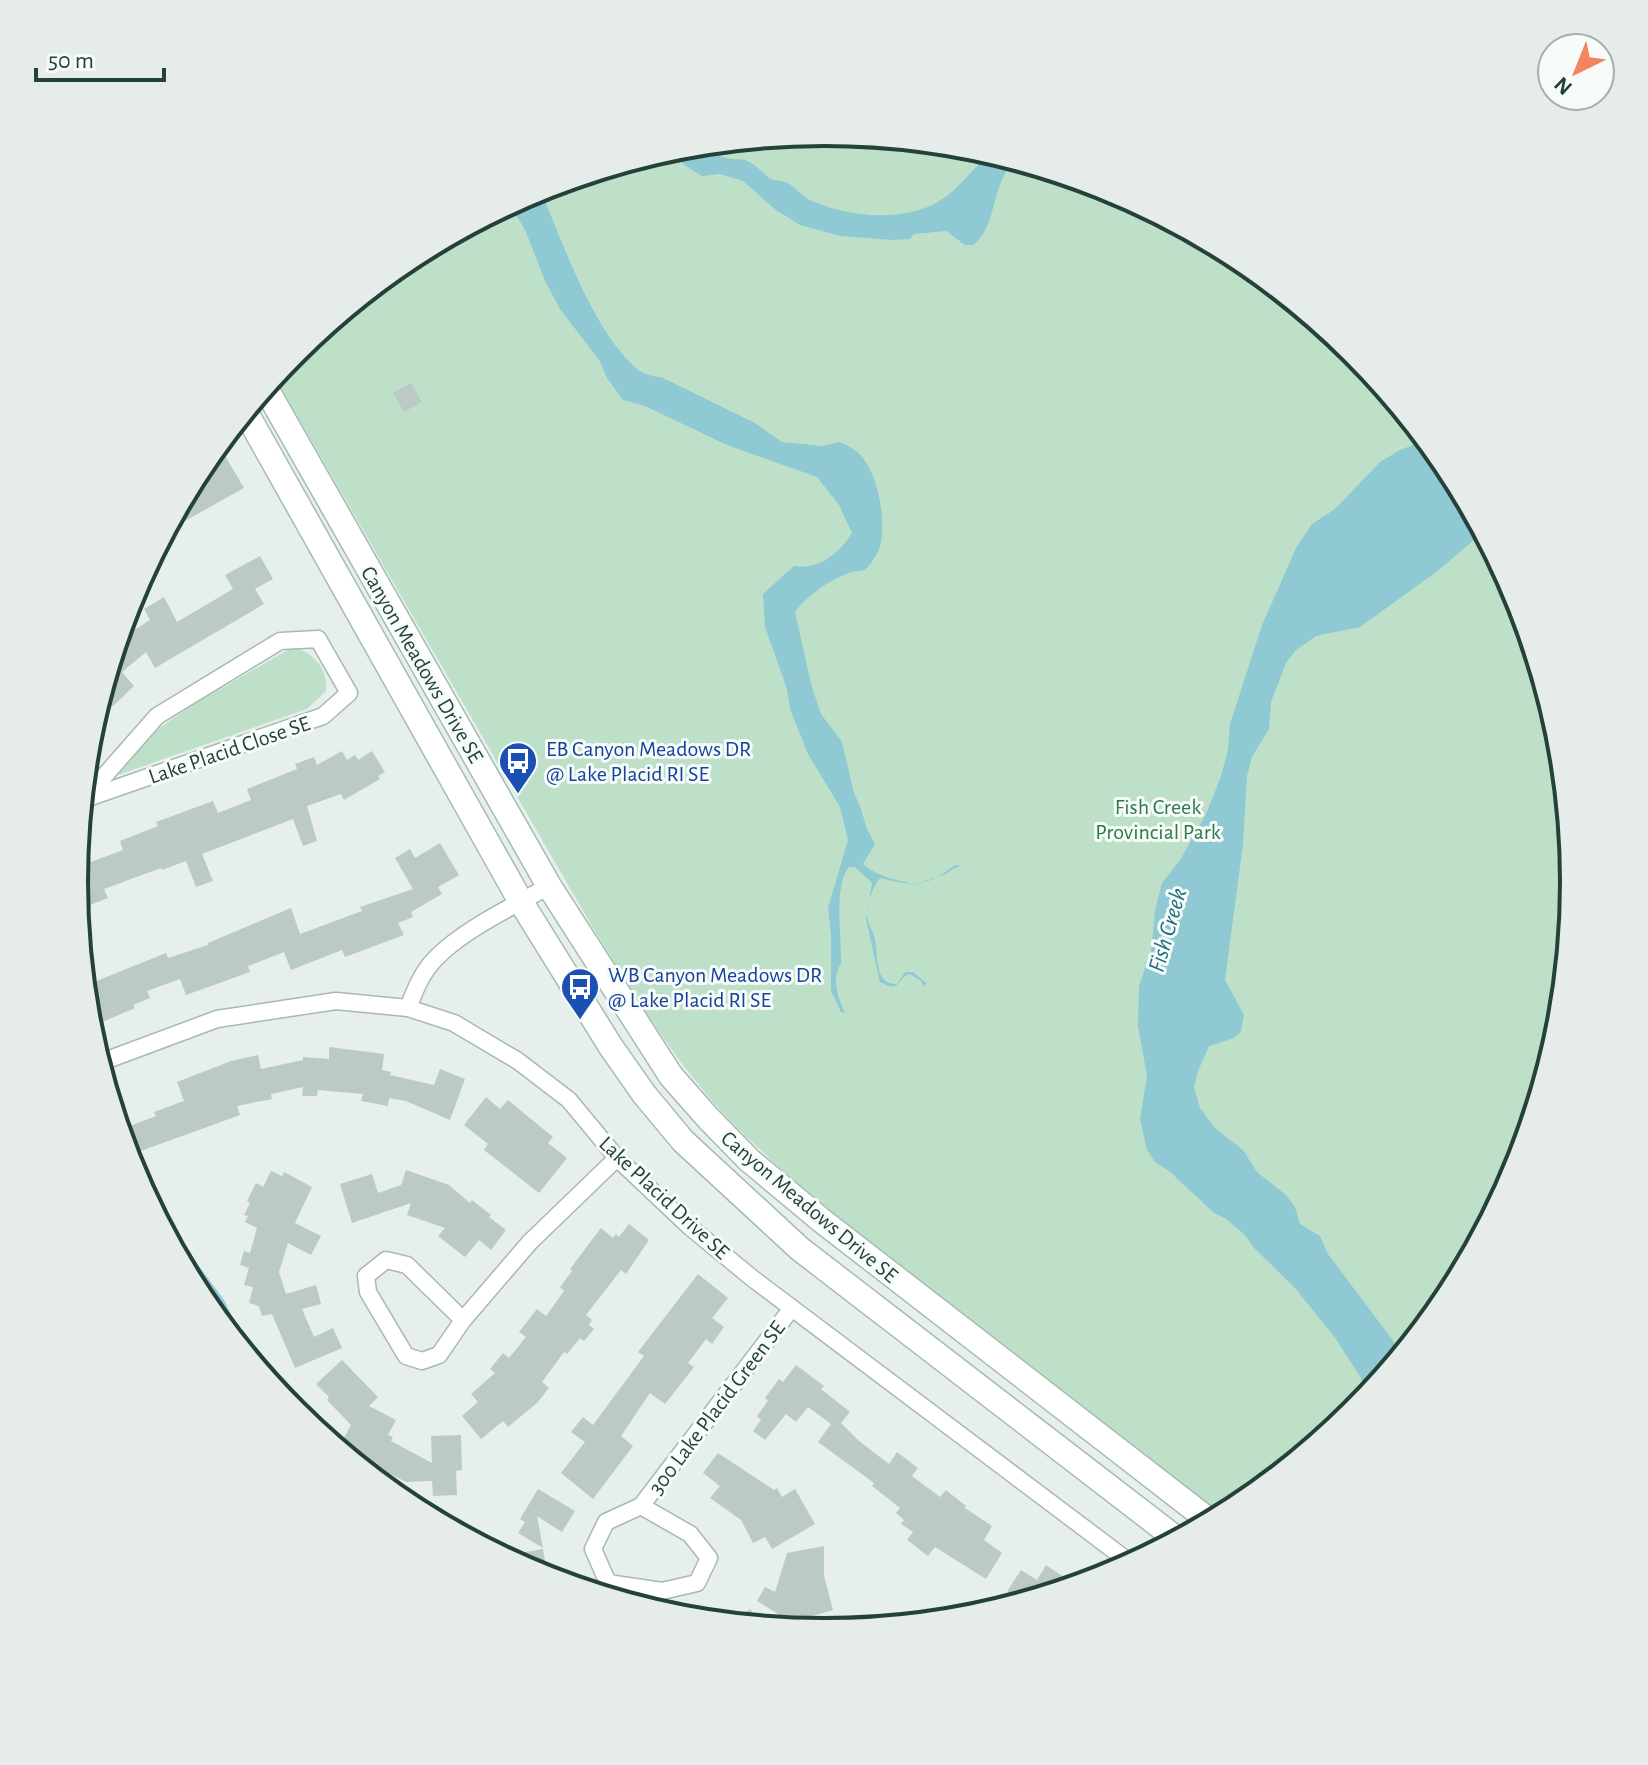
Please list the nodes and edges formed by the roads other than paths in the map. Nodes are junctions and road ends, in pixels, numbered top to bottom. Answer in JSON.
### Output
{"nodes":[{"id":1,"x":271,"y":397,"type":"edge"},
{"id":2,"x":251,"y":421,"type":"edge"},
{"id":3,"x":94,"y":788,"type":"edge"},
{"id":4,"x":93,"y":796,"type":"edge"},
{"id":5,"x":549,"y":886,"type":"junction"},
{"id":6,"x":521,"y":902,"type":"junction"},
{"id":7,"x":408,"y":1008,"type":"junction"},
{"id":8,"x":110,"y":1059,"type":"edge"},
{"id":9,"x":617,"y":1158,"type":"junction"},
{"id":10,"x":792,"y":1308,"type":"junction"},
{"id":11,"x":463,"y":1320,"type":"junction"},
{"id":12,"x":641,"y":1506,"type":"junction"},
{"id":13,"x":1201,"y":1514,"type":"edge"},
{"id":14,"x":1169,"y":1533,"type":"edge"},
{"id":15,"x":1121,"y":1556,"type":"edge"}],
"edges":[{"from":1,"to":5,"type":"main road","name":"Canyon Meadows Drive SE"},
{"from":2,"to":6,"type":"main road","name":"Canyon Meadows Drive SE"},
{"from":3,"to":4,"type":"street","name":"Lake Placid Close SE"},
{"from":5,"to":6,"type":"street"},
{"from":5,"to":13,"type":"main road","name":"Canyon Meadows Drive SE"},
{"from":6,"to":7,"type":"street"},
{"from":6,"to":14,"type":"main road","name":"Canyon Meadows Drive SE"},
{"from":7,"to":8,"type":"street","name":"Lake Placid Drive SE"},
{"from":7,"to":9,"type":"street","name":"Lake Placid Drive SE"},
{"from":9,"to":10,"type":"street","name":"Lake Placid Drive SE"},
{"from":9,"to":11,"type":"street"},
{"from":10,"to":12,"type":"street","name":"300 Lake Placid Green SE"},
{"from":10,"to":15,"type":"street","name":"Lake Placid Drive SE"},
{"from":11,"to":11,"type":"street"},
{"from":12,"to":12,"type":"street","name":"300 Lake Placid Green SE"}]}
